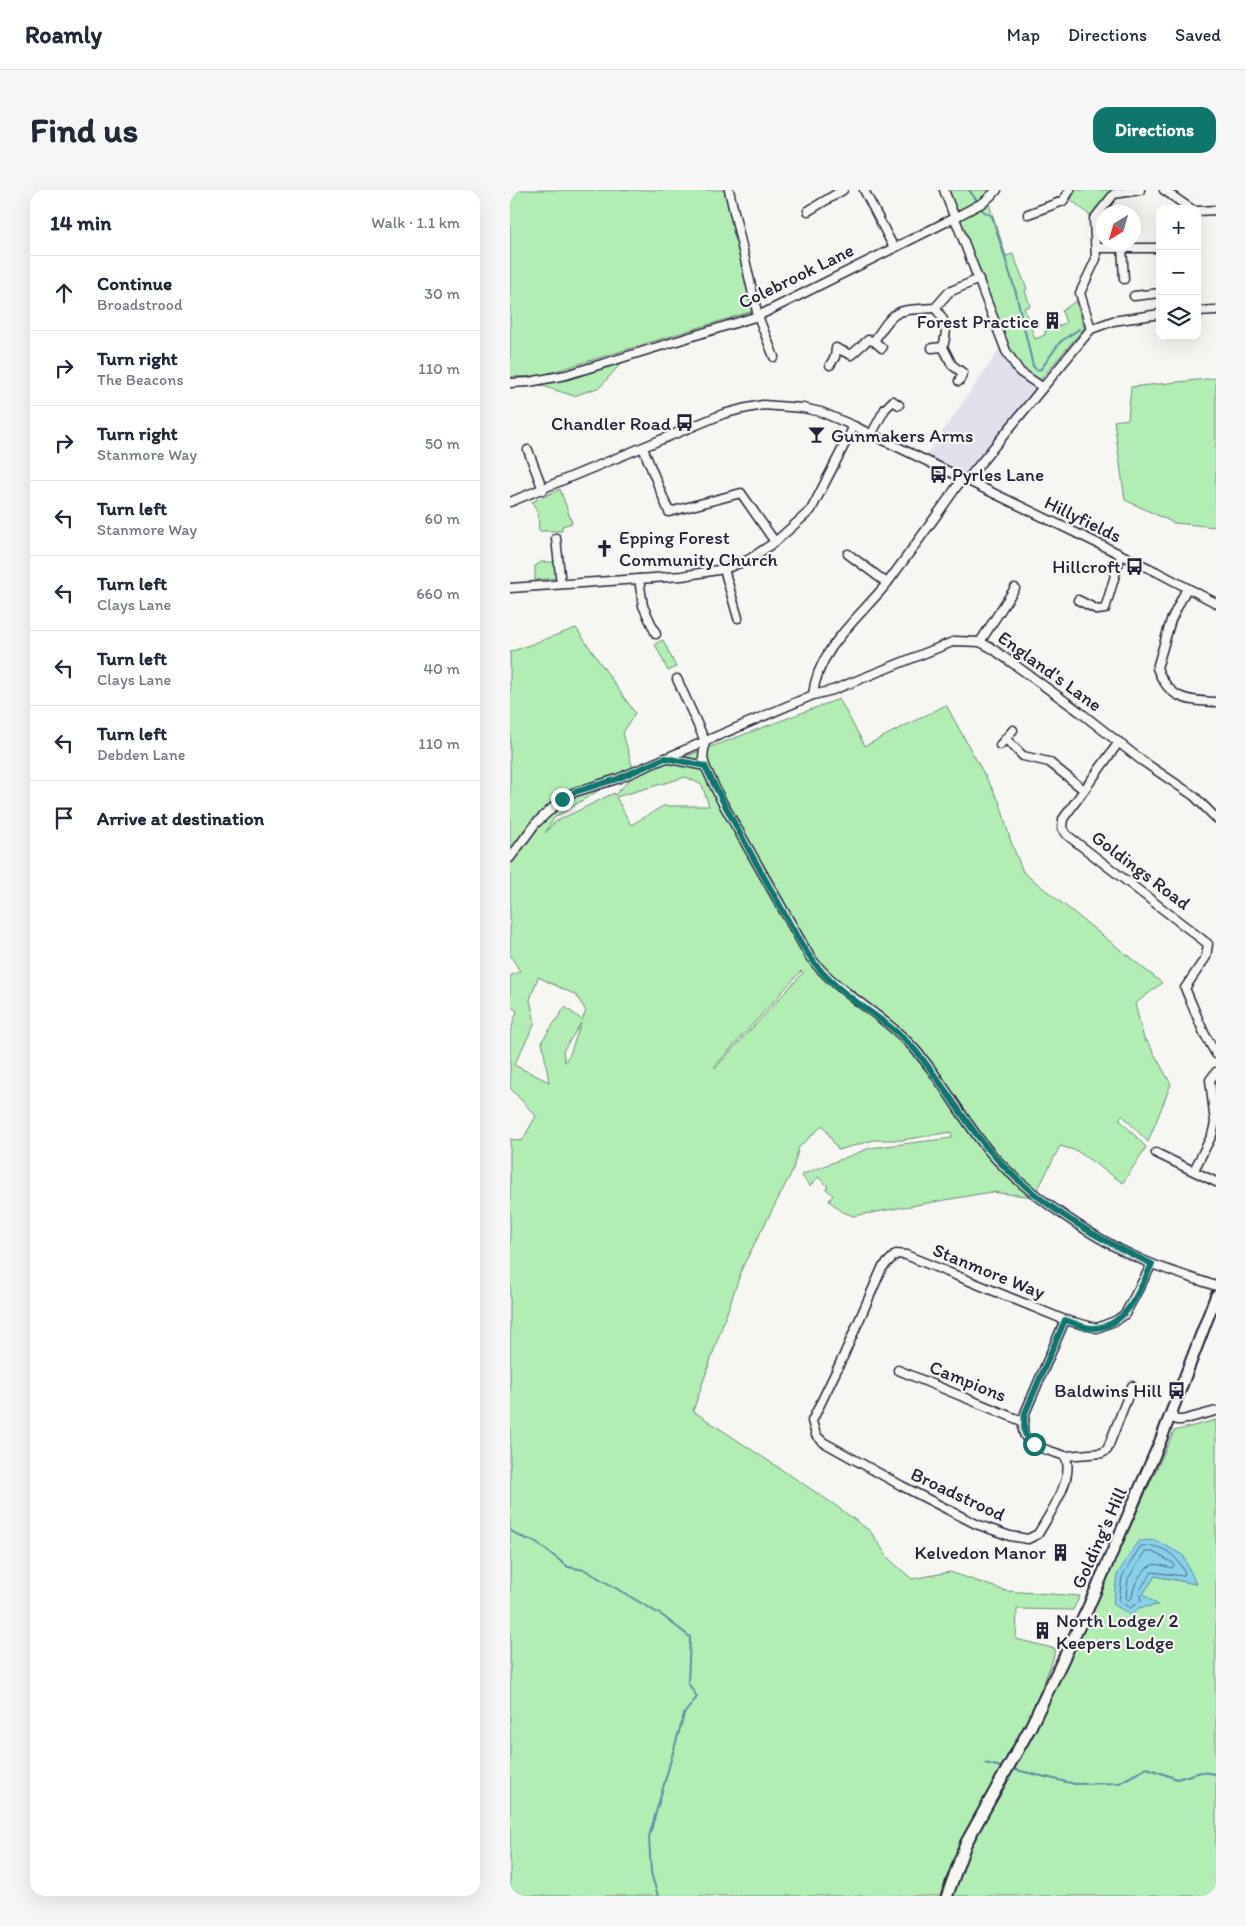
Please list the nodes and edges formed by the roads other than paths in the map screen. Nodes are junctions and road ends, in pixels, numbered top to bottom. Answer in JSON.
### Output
{"nodes":[{"id":1,"x":729,"y":190,"type":"edge"},
{"id":2,"x":843,"y":190,"type":"edge"},
{"id":3,"x":864,"y":190,"type":"edge"},
{"id":4,"x":944,"y":190,"type":"edge"},
{"id":5,"x":997,"y":190,"type":"edge"},
{"id":6,"x":1070,"y":190,"type":"edge"},
{"id":7,"x":1140,"y":190,"type":"edge"},
{"id":8,"x":1164,"y":190,"type":"edge"},
{"id":9,"x":1104,"y":205,"type":"edge"},
{"id":10,"x":1185,"y":205,"type":"edge"},
{"id":11,"x":1216,"y":210,"type":"edge"},
{"id":12,"x":808,"y":211,"type":"dead end"},
{"id":13,"x":1201,"y":211,"type":"edge"},
{"id":14,"x":1028,"y":214,"type":"dead end"},
{"id":15,"x":1096,"y":215,"type":"edge"},
{"id":16,"x":954,"y":218,"type":"junction"},
{"id":17,"x":893,"y":246,"type":"junction"},
{"id":18,"x":1096,"y":248,"type":"edge"},
{"id":19,"x":1141,"y":248,"type":"edge"},
{"id":20,"x":1156,"y":248,"type":"edge"},
{"id":21,"x":1096,"y":250,"type":"edge"},
{"id":22,"x":1122,"y":250,"type":"edge"},
{"id":23,"x":979,"y":279,"type":"junction"},
{"id":24,"x":1124,"y":279,"type":"dead end"},
{"id":25,"x":1156,"y":293,"type":"edge"},
{"id":26,"x":1134,"y":296,"type":"dead end"},
{"id":27,"x":935,"y":308,"type":"junction"},
{"id":28,"x":1216,"y":310,"type":"edge"},
{"id":29,"x":1201,"y":311,"type":"edge"},
{"id":30,"x":1156,"y":314,"type":"edge"},
{"id":31,"x":758,"y":316,"type":"junction"},
{"id":32,"x":1091,"y":329,"type":"junction"},
{"id":33,"x":874,"y":341,"type":"junction"},
{"id":34,"x":953,"y":346,"type":"dead end"},
{"id":35,"x":882,"y":348,"type":"dead end"},
{"id":36,"x":932,"y":348,"type":"dead end"},
{"id":37,"x":944,"y":349,"type":"junction"},
{"id":38,"x":774,"y":357,"type":"dead end"},
{"id":39,"x":830,"y":365,"type":"dead end"},
{"id":40,"x":959,"y":381,"type":"dead end"},
{"id":41,"x":510,"y":383,"type":"edge"},
{"id":42,"x":1042,"y":387,"type":"junction"},
{"id":43,"x":886,"y":394,"type":"dead end"},
{"id":44,"x":854,"y":426,"type":"junction"},
{"id":45,"x":871,"y":435,"type":"junction"},
{"id":46,"x":643,"y":448,"type":"junction"},
{"id":47,"x":528,"y":450,"type":"dead end"},
{"id":48,"x":964,"y":480,"type":"junction"},
{"id":49,"x":543,"y":490,"type":"junction"},
{"id":50,"x":510,"y":502,"type":"edge"},
{"id":51,"x":556,"y":538,"type":"dead end"},
{"id":52,"x":775,"y":542,"type":"junction"},
{"id":53,"x":848,"y":554,"type":"dead end"},
{"id":54,"x":1121,"y":555,"type":"junction"},
{"id":55,"x":724,"y":569,"type":"junction"},
{"id":56,"x":639,"y":579,"type":"junction"},
{"id":57,"x":887,"y":583,"type":"junction"},
{"id":58,"x":561,"y":584,"type":"junction"},
{"id":59,"x":510,"y":588,"type":"edge"},
{"id":60,"x":1015,"y":588,"type":"dead end"},
{"id":61,"x":1187,"y":588,"type":"junction"},
{"id":62,"x":1078,"y":600,"type":"dead end"},
{"id":63,"x":1216,"y":603,"type":"edge"},
{"id":64,"x":738,"y":618,"type":"dead end"},
{"id":65,"x":656,"y":634,"type":"dead end"},
{"id":66,"x":980,"y":642,"type":"junction"},
{"id":67,"x":677,"y":679,"type":"dead end"},
{"id":68,"x":813,"y":695,"type":"junction"},
{"id":69,"x":1216,"y":702,"type":"edge"},
{"id":70,"x":1013,"y":730,"type":"dead end"},
{"id":71,"x":705,"y":741,"type":"junction"},
{"id":72,"x":1119,"y":742,"type":"junction"},
{"id":73,"x":665,"y":758,"type":"junction"},
{"id":74,"x":705,"y":766,"type":"junction"},
{"id":75,"x":1084,"y":790,"type":"junction"},
{"id":76,"x":1216,"y":818,"type":"edge"},
{"id":77,"x":510,"y":858,"type":"edge"},
{"id":78,"x":1213,"y":949,"type":"edge"},
{"id":79,"x":1216,"y":1054,"type":"edge"},
{"id":80,"x":1216,"y":1072,"type":"edge"},
{"id":81,"x":1156,"y":1153,"type":"dead end"},
{"id":82,"x":1194,"y":1170,"type":"junction"},
{"id":83,"x":1216,"y":1182,"type":"edge"},
{"id":84,"x":1152,"y":1264,"type":"junction"},
{"id":85,"x":1216,"y":1286,"type":"edge"},
{"id":86,"x":1216,"y":1296,"type":"edge"},
{"id":87,"x":1065,"y":1320,"type":"junction"},
{"id":88,"x":843,"y":1357,"type":"joint"},
{"id":89,"x":898,"y":1370,"type":"dead end"},
{"id":90,"x":1132,"y":1386,"type":"dead end"},
{"id":91,"x":1216,"y":1411,"type":"edge"},
{"id":92,"x":1170,"y":1416,"type":"junction"},
{"id":93,"x":1024,"y":1422,"type":"junction"},
{"id":94,"x":1065,"y":1456,"type":"junction"},
{"id":95,"x":947,"y":1896,"type":"edge"}],
"edges":[{"from":1,"to":31,"type":"street"},
{"from":2,"to":12,"type":"street"},
{"from":3,"to":17,"type":"street"},
{"from":4,"to":16,"type":"street"},
{"from":5,"to":16,"type":"street","name":"Colebrook Lane"},
{"from":6,"to":14,"type":"street"},
{"from":7,"to":9,"type":"street"},
{"from":8,"to":10,"type":"street"},
{"from":11,"to":13,"type":"street"},
{"from":15,"to":18,"type":"street"},
{"from":16,"to":17,"type":"street","name":"Colebrook Lane"},
{"from":16,"to":23,"type":"street"},
{"from":17,"to":31,"type":"street","name":"Colebrook Lane"},
{"from":19,"to":20,"type":"street"},
{"from":21,"to":32,"type":"street"},
{"from":22,"to":24,"type":"street"},
{"from":23,"to":27,"type":"street"},
{"from":23,"to":42,"type":"street"},
{"from":25,"to":26,"type":"street"},
{"from":27,"to":33,"type":"street"},
{"from":27,"to":37,"type":"street"},
{"from":28,"to":29,"type":"street"},
{"from":30,"to":32,"type":"street"},
{"from":31,"to":38,"type":"street"},
{"from":31,"to":41,"type":"street","name":"Colebrook Lane"},
{"from":32,"to":42,"type":"street"},
{"from":33,"to":35,"type":"street"},
{"from":33,"to":39,"type":"street"},
{"from":34,"to":37,"type":"street"},
{"from":36,"to":37,"type":"street"},
{"from":37,"to":40,"type":"street"},
{"from":42,"to":48,"type":"street"},
{"from":43,"to":45,"type":"street"},
{"from":44,"to":45,"type":"street","name":"Hillyfields"},
{"from":44,"to":46,"type":"street","name":"Hillyfields"},
{"from":44,"to":52,"type":"street"},
{"from":45,"to":48,"type":"street","name":"Hillyfields"},
{"from":46,"to":49,"type":"street","name":"Hillyfields"},
{"from":46,"to":52,"type":"street"},
{"from":47,"to":49,"type":"street"},
{"from":48,"to":54,"type":"street","name":"Hillyfields"},
{"from":48,"to":57,"type":"street"},
{"from":49,"to":50,"type":"street","name":"Hillyfields"},
{"from":51,"to":58,"type":"street"},
{"from":52,"to":55,"type":"street"},
{"from":53,"to":57,"type":"street"},
{"from":54,"to":61,"type":"street","name":"Hillyfields"},
{"from":54,"to":62,"type":"street"},
{"from":55,"to":56,"type":"street"},
{"from":55,"to":64,"type":"street"},
{"from":56,"to":58,"type":"street"},
{"from":56,"to":65,"type":"street"},
{"from":57,"to":68,"type":"street"},
{"from":58,"to":59,"type":"street"},
{"from":60,"to":66,"type":"street"},
{"from":61,"to":63,"type":"street","name":"Hillyfields"},
{"from":61,"to":69,"type":"street"},
{"from":66,"to":68,"type":"street","name":"England's Lane"},
{"from":66,"to":72,"type":"street","name":"England's Lane"},
{"from":67,"to":71,"type":"street"},
{"from":68,"to":71,"type":"street","name":"England's Lane"},
{"from":70,"to":75,"type":"street"},
{"from":71,"to":73,"type":"street","name":"England's Lane"},
{"from":71,"to":74,"type":"street"},
{"from":72,"to":75,"type":"street","name":"Goldings Road"},
{"from":72,"to":76,"type":"street","name":"England's Lane"},
{"from":73,"to":74,"type":"street"},
{"from":73,"to":77,"type":"street","name":"England's Lane"},
{"from":74,"to":84,"type":"street"},
{"from":75,"to":78,"type":"street","name":"Goldings Road"},
{"from":78,"to":79,"type":"street","name":"Goldings Road"},
{"from":80,"to":82,"type":"street"},
{"from":81,"to":82,"type":"street"},
{"from":82,"to":83,"type":"street"},
{"from":84,"to":85,"type":"street"},
{"from":84,"to":87,"type":"street","name":"Stanmore Way"},
{"from":86,"to":92,"type":"main road","name":"Golding's Hill"},
{"from":87,"to":88,"type":"street","name":"Stanmore Way"},
{"from":87,"to":93,"type":"street"},
{"from":88,"to":94,"type":"street","name":"Broadstrood"},
{"from":89,"to":93,"type":"street","name":"Campions"},
{"from":90,"to":94,"type":"street"},
{"from":91,"to":92,"type":"street"},
{"from":92,"to":95,"type":"main road","name":"Golding's Hill"},
{"from":93,"to":94,"type":"street"}]}
